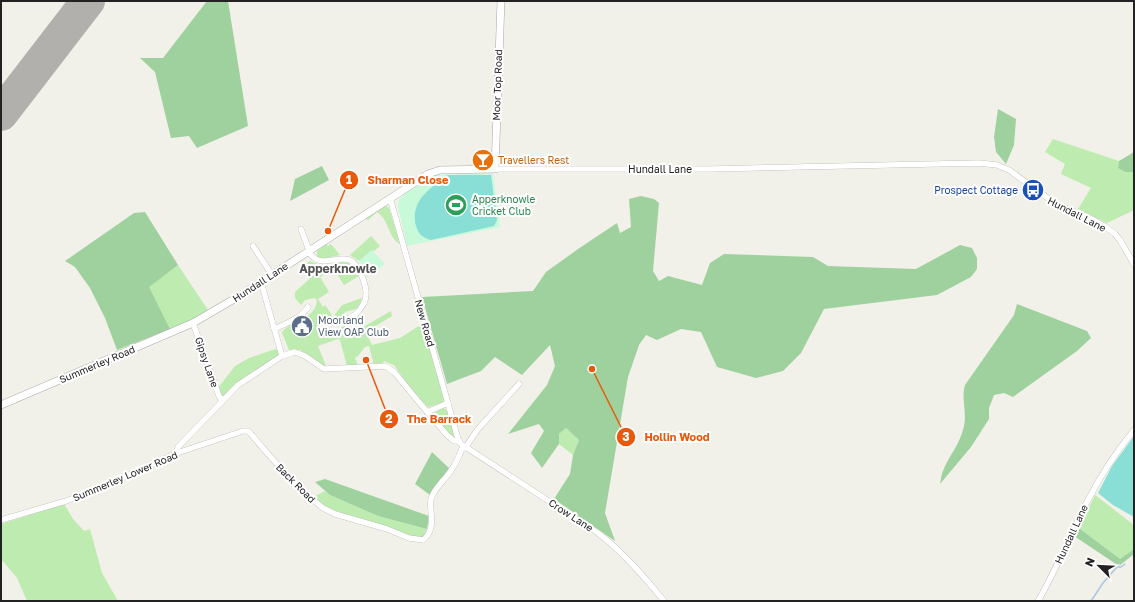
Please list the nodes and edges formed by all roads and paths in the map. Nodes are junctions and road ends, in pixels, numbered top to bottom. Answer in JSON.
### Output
{"nodes":[{"id":1,"x":501,"y":1,"type":"edge"},
{"id":2,"x":495,"y":169,"type":"junction"},
{"id":3,"x":390,"y":198,"type":"junction"},
{"id":4,"x":301,"y":229,"type":"dead end"},
{"id":5,"x":253,"y":246,"type":"dead end"},
{"id":6,"x":309,"y":251,"type":"junction"},
{"id":7,"x":1134,"y":264,"type":"edge"},
{"id":8,"x":272,"y":275,"type":"junction"},
{"id":9,"x":260,"y":282,"type":"junction"},
{"id":10,"x":308,"y":307,"type":"dead end"},
{"id":11,"x":346,"y":318,"type":"dead end"},
{"id":12,"x":193,"y":323,"type":"junction"},
{"id":13,"x":274,"y":329,"type":"junction"},
{"id":14,"x":282,"y":356,"type":"junction"},
{"id":15,"x":519,"y":384,"type":"dead end"},
{"id":16,"x":223,"y":401,"type":"junction"},
{"id":17,"x":448,"y":403,"type":"junction"},
{"id":18,"x":1,"y":405,"type":"edge"},
{"id":19,"x":427,"y":412,"type":"junction"},
{"id":20,"x":1134,"y":430,"type":"edge"},
{"id":21,"x":248,"y":431,"type":"joint"},
{"id":22,"x":462,"y":445,"type":"junction"},
{"id":23,"x":177,"y":453,"type":"junction"},
{"id":24,"x":1,"y":520,"type":"edge"},
{"id":25,"x":664,"y":601,"type":"edge"},
{"id":26,"x":1038,"y":601,"type":"edge"}],
"edges":[{"from":1,"to":2,"type":"street","name":"Moor Top Road"},
{"from":2,"to":3,"type":"street","name":"Hundall Lane"},
{"from":2,"to":7,"type":"street","name":"Hundall Lane"},
{"from":3,"to":6,"type":"street","name":"Hundall Lane"},
{"from":3,"to":17,"type":"street","name":"New Road"},
{"from":4,"to":6,"type":"street"},
{"from":5,"to":8,"type":"street"},
{"from":6,"to":8,"type":"street","name":"Hundall Lane"},
{"from":6,"to":11,"type":"street"},
{"from":8,"to":9,"type":"street","name":"Hundall Lane"},
{"from":9,"to":12,"type":"street","name":"Hundall Lane"},
{"from":9,"to":13,"type":"street"},
{"from":10,"to":13,"type":"street"},
{"from":12,"to":16,"type":"street","name":"Gipsy Lane"},
{"from":12,"to":18,"type":"street","name":"Summerley Road"},
{"from":13,"to":14,"type":"street"},
{"from":14,"to":16,"type":"street"},
{"from":14,"to":19,"type":"street","name":"Crow Lane"},
{"from":15,"to":22,"type":"street"},
{"from":16,"to":23,"type":"street"},
{"from":17,"to":19,"type":"street"},
{"from":17,"to":22,"type":"street","name":"New Road"},
{"from":19,"to":22,"type":"street","name":"Crow Lane"},
{"from":20,"to":26,"type":"street","name":"Hundall Lane"},
{"from":21,"to":22,"type":"street","name":"Back Road"},
{"from":21,"to":23,"type":"street","name":"Summerley Lower Road"},
{"from":22,"to":25,"type":"street","name":"Crow Lane"},
{"from":23,"to":24,"type":"street","name":"Summerley Lower Road"}]}
